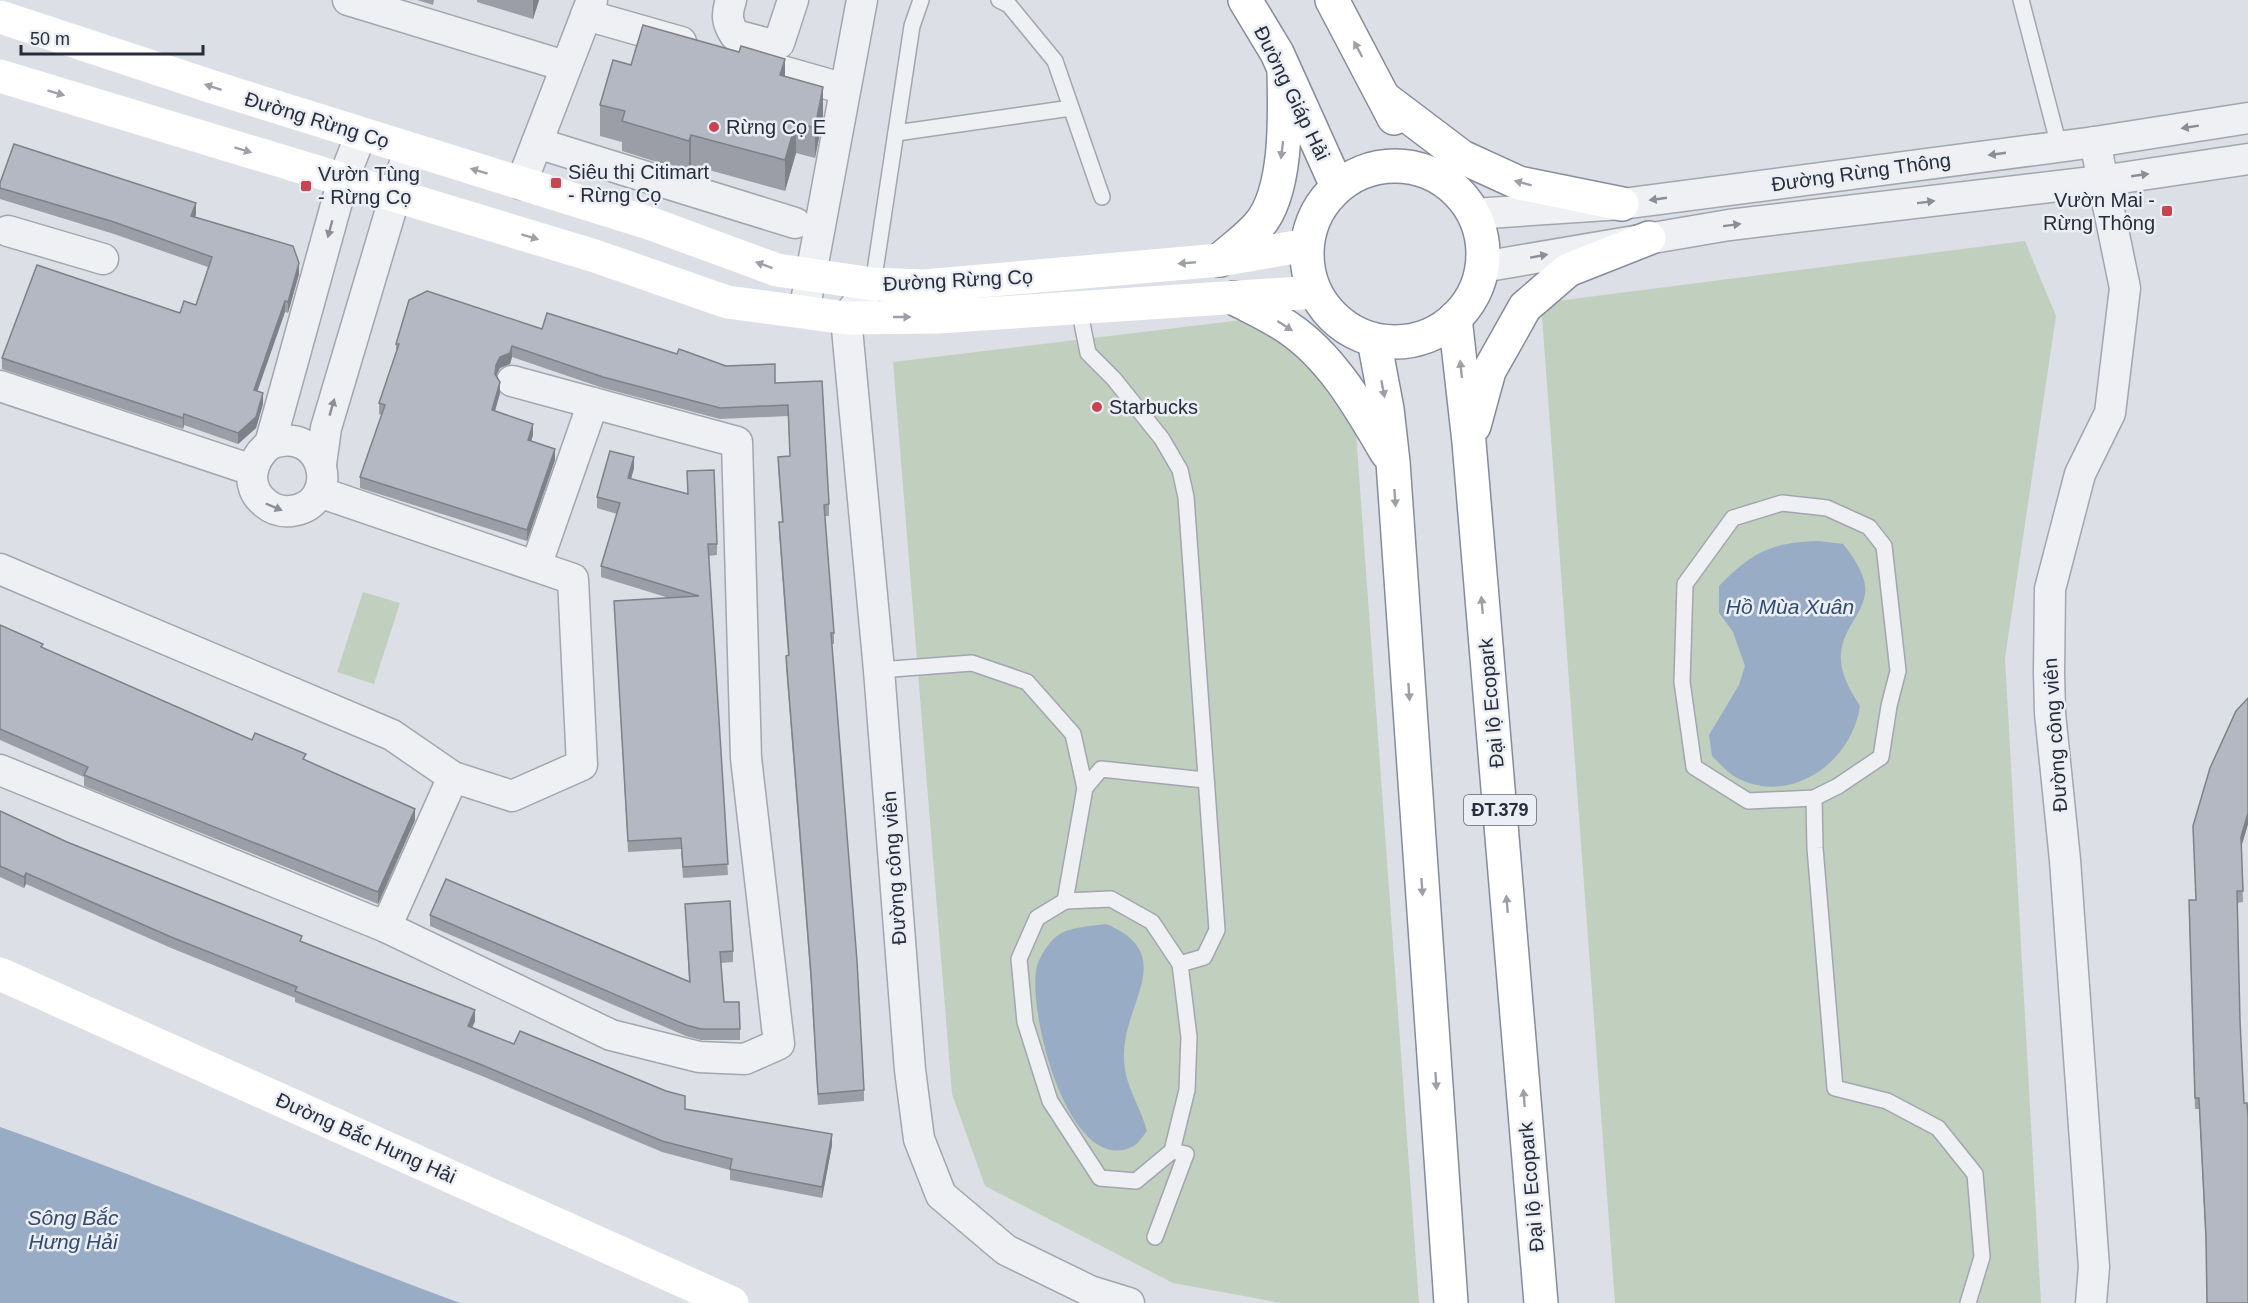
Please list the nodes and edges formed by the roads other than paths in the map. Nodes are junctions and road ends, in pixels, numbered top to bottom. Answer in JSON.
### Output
{"nodes":[{"id":1,"x":348,"y":0,"type":"edge"},
{"id":2,"x":731,"y":0,"type":"edge"},
{"id":3,"x":793,"y":0,"type":"edge"},
{"id":4,"x":862,"y":0,"type":"edge"},
{"id":5,"x":921,"y":0,"type":"edge"},
{"id":6,"x":999,"y":0,"type":"edge"},
{"id":7,"x":1245,"y":0,"type":"edge"},
{"id":8,"x":1332,"y":0,"type":"edge"},
{"id":9,"x":2021,"y":0,"type":"edge"},
{"id":10,"x":589,"y":7,"type":"edge"},
{"id":11,"x":0,"y":17,"type":"edge"},
{"id":12,"x":565,"y":66,"type":"junction"},
{"id":13,"x":1284,"y":71,"type":"junction"},
{"id":14,"x":0,"y":76,"type":"edge"},
{"id":15,"x":845,"y":89,"type":"junction"},
{"id":16,"x":1384,"y":98,"type":"junction"},
{"id":17,"x":1071,"y":108,"type":"junction"},
{"id":18,"x":2248,"y":118,"type":"edge"},
{"id":19,"x":896,"y":133,"type":"junction"},
{"id":20,"x":361,"y":134,"type":"junction"},
{"id":21,"x":2095,"y":142,"type":"junction"},
{"id":22,"x":537,"y":143,"type":"junction"},
{"id":23,"x":2059,"y":146,"type":"junction"},
{"id":24,"x":409,"y":149,"type":"junction"},
{"id":25,"x":2248,"y":159,"type":"edge"},
{"id":26,"x":1416,"y":168,"type":"junction"},
{"id":27,"x":343,"y":180,"type":"junction"},
{"id":28,"x":2101,"y":181,"type":"junction"},
{"id":29,"x":520,"y":184,"type":"junction"},
{"id":30,"x":1338,"y":186,"type":"junction"},
{"id":31,"x":394,"y":196,"type":"junction"},
{"id":32,"x":1102,"y":197,"type":"dead end"},
{"id":33,"x":1622,"y":204,"type":"junction"},
{"id":34,"x":1473,"y":214,"type":"junction"},
{"id":35,"x":795,"y":223,"type":"dead end"},
{"id":36,"x":3,"y":237,"type":"edge"},
{"id":37,"x":1649,"y":238,"type":"junction"},
{"id":38,"x":1307,"y":245,"type":"junction"},
{"id":39,"x":103,"y":259,"type":"dead end"},
{"id":40,"x":1220,"y":260,"type":"junction"},
{"id":41,"x":1482,"y":267,"type":"junction"},
{"id":42,"x":810,"y":275,"type":"junction"},
{"id":43,"x":873,"y":284,"type":"junction"},
{"id":44,"x":1315,"y":292,"type":"junction"},
{"id":45,"x":1234,"y":298,"type":"junction"},
{"id":46,"x":1079,"y":308,"type":"junction"},
{"id":47,"x":804,"y":312,"type":"junction"},
{"id":48,"x":846,"y":318,"type":"junction"},
{"id":49,"x":1455,"y":318,"type":"junction"},
{"id":50,"x":1374,"y":340,"type":"junction"},
{"id":51,"x":512,"y":381,"type":"dead end"},
{"id":52,"x":0,"y":386,"type":"edge"},
{"id":53,"x":593,"y":403,"type":"junction"},
{"id":54,"x":1469,"y":442,"type":"junction"},
{"id":55,"x":270,"y":444,"type":"junction"},
{"id":56,"x":1393,"y":462,"type":"junction"},
{"id":57,"x":252,"y":470,"type":"junction"},
{"id":58,"x":320,"y":478,"type":"junction"},
{"id":59,"x":536,"y":566,"type":"junction"},
{"id":60,"x":0,"y":569,"type":"edge"},
{"id":61,"x":879,"y":670,"type":"junction"},
{"id":62,"x":0,"y":770,"type":"edge"},
{"id":63,"x":453,"y":777,"type":"junction"},
{"id":64,"x":1205,"y":780,"type":"junction"},
{"id":65,"x":1085,"y":788,"type":"junction"},
{"id":66,"x":1814,"y":798,"type":"junction"},
{"id":67,"x":1065,"y":901,"type":"junction"},
{"id":68,"x":386,"y":927,"type":"junction"},
{"id":69,"x":1180,"y":964,"type":"junction"},
{"id":70,"x":0,"y":974,"type":"edge"},
{"id":71,"x":1172,"y":1151,"type":"junction"},
{"id":72,"x":1155,"y":1237,"type":"dead end"},
{"id":73,"x":732,"y":1303,"type":"edge"},
{"id":74,"x":1129,"y":1303,"type":"edge"},
{"id":75,"x":1451,"y":1303,"type":"edge"},
{"id":76,"x":1541,"y":1303,"type":"edge"},
{"id":77,"x":1968,"y":1303,"type":"edge"},
{"id":78,"x":2091,"y":1303,"type":"edge"}],
"edges":[{"from":1,"to":12,"type":"street"},
{"from":2,"to":3,"type":"street"},
{"from":4,"to":15,"type":"street"},
{"from":5,"to":19,"type":"lane"},
{"from":6,"to":17,"type":"lane"},
{"from":7,"to":13,"type":"main road","name":"Đường Giáp Hải"},
{"from":16,"to":8,"type":"main road","one_way":true},
{"from":9,"to":23,"type":"lane"},
{"from":10,"to":12,"type":"street"},
{"from":10,"to":15,"type":"street"},
{"from":20,"to":11,"type":"main road","name":"Đường Rừng Cọ","one_way":true},
{"from":12,"to":22,"type":"street"},
{"from":13,"to":30,"type":"main road","name":"Đường Giáp Hải"},
{"from":13,"to":40,"type":"main road","one_way":true},
{"from":14,"to":27,"type":"main road","name":"Đường Rừng Cọ","one_way":true},
{"from":15,"to":42,"type":"street"},
{"from":16,"to":26,"type":"main road"},
{"from":33,"to":16,"type":"main road","one_way":true},
{"from":17,"to":19,"type":"lane"},
{"from":17,"to":32,"type":"lane"},
{"from":18,"to":21,"type":"street","name":"Đường Rừng Thông","one_way":true},
{"from":19,"to":43,"type":"lane"},
{"from":20,"to":24,"type":"main road","name":"Đường Rừng Cọ"},
{"from":20,"to":27,"type":"street"},
{"from":21,"to":23,"type":"street","name":"Đường Rừng Thông"},
{"from":21,"to":28,"type":"street","name":"Đường công viên"},
{"from":22,"to":29,"type":"street"},
{"from":22,"to":35,"type":"street"},
{"from":23,"to":33,"type":"street","name":"Đường Rừng Thông","one_way":true},
{"from":29,"to":24,"type":"main road","name":"Đường Rừng Cọ","one_way":true},
{"from":24,"to":31,"type":"street"},
{"from":28,"to":25,"type":"street","name":"Đường Rừng Thông","one_way":true},
{"from":26,"to":30,"type":"main road"},
{"from":26,"to":34,"type":"main road"},
{"from":27,"to":31,"type":"main road","name":"Đường Rừng Cọ"},
{"from":27,"to":55,"type":"street","one_way":true},
{"from":37,"to":28,"type":"street","name":"Đường Rừng Thông","one_way":true},
{"from":28,"to":78,"type":"street","name":"Đường công viên"},
{"from":42,"to":29,"type":"main road","name":"Đường Rừng Cọ","one_way":true},
{"from":30,"to":38,"type":"main road"},
{"from":31,"to":47,"type":"main road","name":"Đường Rừng Cọ","one_way":true},
{"from":58,"to":31,"type":"street","one_way":true},
{"from":33,"to":34,"type":"street","name":"Đường Rừng Thông"},
{"from":34,"to":41,"type":"main road"},
{"from":36,"to":39,"type":"street"},
{"from":41,"to":37,"type":"street","name":"Đường Rừng Thông","one_way":true},
{"from":37,"to":54,"type":"main road"},
{"from":38,"to":40,"type":"main road","name":"Đường Rừng Cọ"},
{"from":38,"to":44,"type":"main road"},
{"from":40,"to":43,"type":"main road","name":"Đường Rừng Cọ","one_way":true},
{"from":41,"to":49,"type":"main road"},
{"from":42,"to":43,"type":"main road","name":"Đường Rừng Cọ"},
{"from":42,"to":47,"type":"street"},
{"from":43,"to":48,"type":"street"},
{"from":44,"to":45,"type":"main road","name":"Đường Rừng Cọ"},
{"from":44,"to":50,"type":"main road"},
{"from":45,"to":46,"type":"main road","name":"Đường Rừng Cọ"},
{"from":45,"to":56,"type":"main road","one_way":true},
{"from":48,"to":46,"type":"main road","name":"Đường Rừng Cọ","one_way":true},
{"from":46,"to":64,"type":"lane"},
{"from":47,"to":48,"type":"main road","name":"Đường Rừng Cọ"},
{"from":48,"to":61,"type":"street","name":"Đường công viên"},
{"from":49,"to":50,"type":"main road"},
{"from":54,"to":49,"type":"main road","name":"Đại lộ Ecopark","number":"ĐT.379","one_way":true},
{"from":50,"to":56,"type":"main road","one_way":true},
{"from":51,"to":53,"type":"street"},
{"from":52,"to":57,"type":"street"},
{"from":53,"to":59,"type":"street"},
{"from":53,"to":68,"type":"street"},
{"from":76,"to":54,"type":"main road","name":"Đại lộ Ecopark","number":"ĐT.379","one_way":true},
{"from":55,"to":57,"type":"street"},
{"from":55,"to":58,"type":"street"},
{"from":56,"to":75,"type":"main road","one_way":true},
{"from":57,"to":58,"type":"street","one_way":true},
{"from":58,"to":59,"type":"street"},
{"from":59,"to":63,"type":"street"},
{"from":60,"to":63,"type":"street"},
{"from":61,"to":65,"type":"lane"},
{"from":61,"to":74,"type":"street","name":"Đường công viên"},
{"from":62,"to":68,"type":"street"},
{"from":63,"to":68,"type":"street"},
{"from":64,"to":65,"type":"lane"},
{"from":64,"to":69,"type":"lane"},
{"from":65,"to":67,"type":"lane"},
{"from":66,"to":66,"type":"lane"},
{"from":66,"to":77,"type":"lane"},
{"from":67,"to":69,"type":"lane"},
{"from":67,"to":71,"type":"lane"},
{"from":69,"to":71,"type":"lane"},
{"from":70,"to":73,"type":"main road","name":"Đường Bắc Hưng Hải"},
{"from":71,"to":72,"type":"lane"}]}
